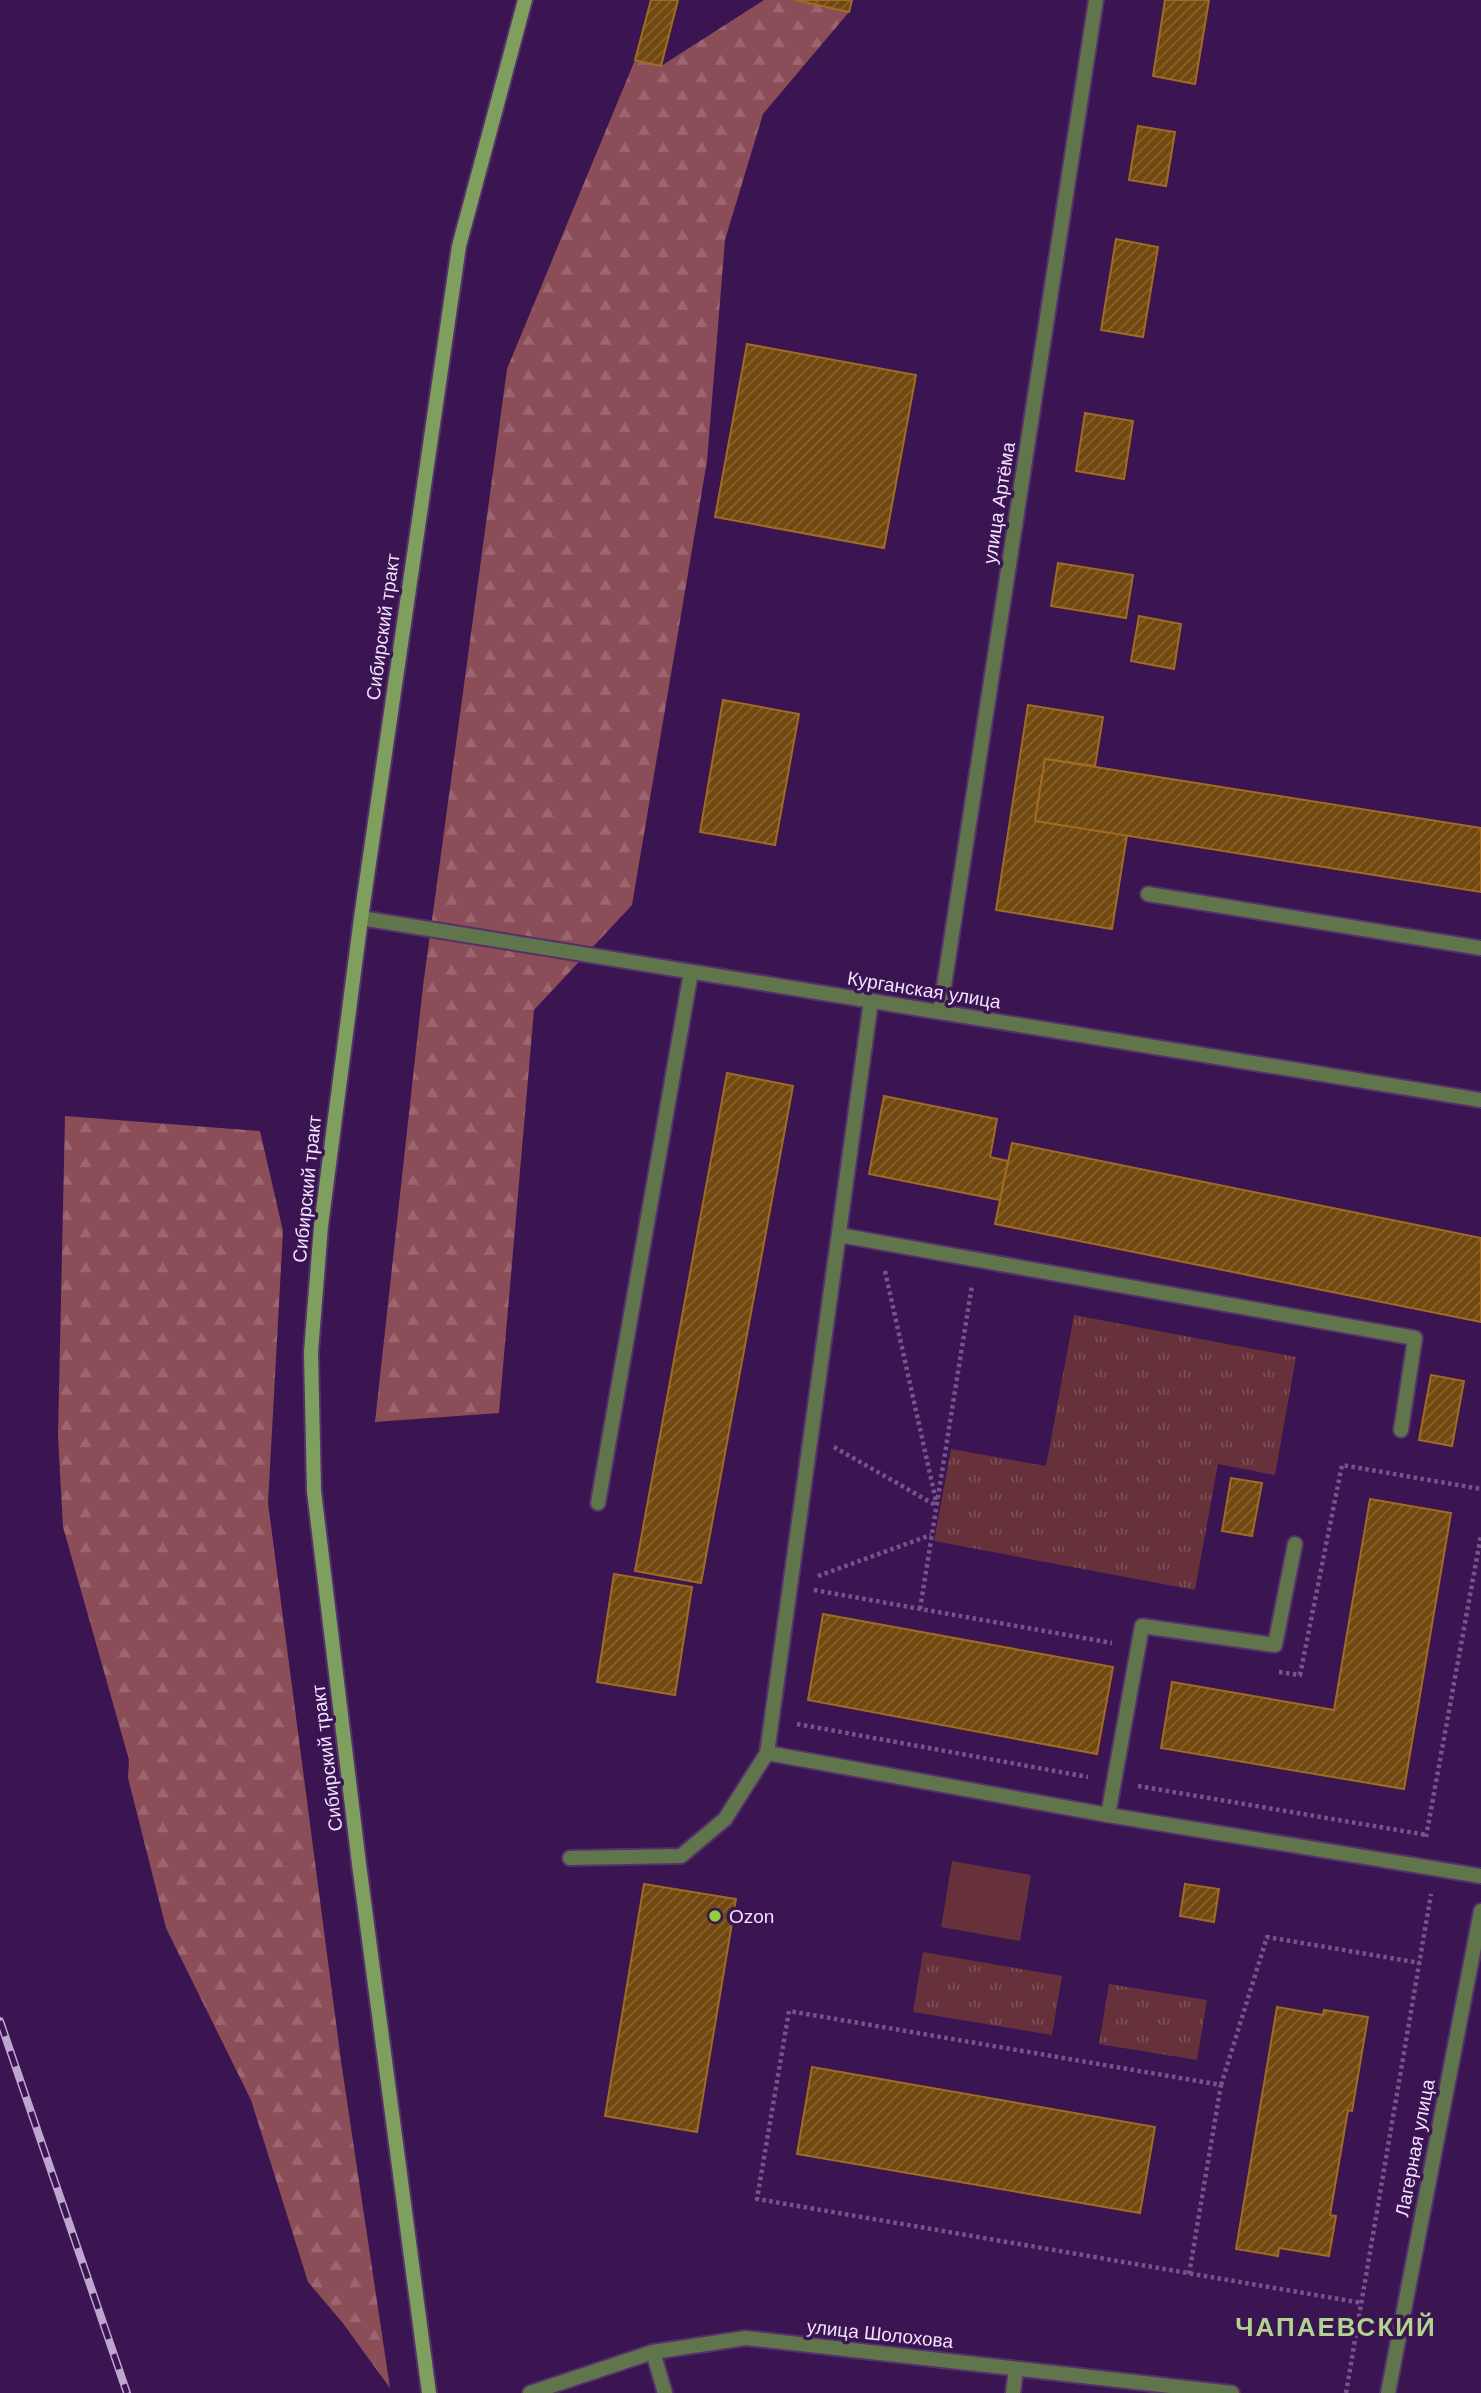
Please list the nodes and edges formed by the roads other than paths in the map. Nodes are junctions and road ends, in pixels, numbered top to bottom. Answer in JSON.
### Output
{"nodes":[{"id":1,"x":525,"y":0,"type":"edge"},
{"id":2,"x":1096,"y":0,"type":"edge"},
{"id":3,"x":1148,"y":894,"type":"dead end"},
{"id":4,"x":361,"y":918,"type":"junction"},
{"id":5,"x":1481,"y":948,"type":"edge"},
{"id":6,"x":691,"y":972,"type":"junction"},
{"id":7,"x":870,"y":1001,"type":"junction"},
{"id":8,"x":940,"y":1012,"type":"junction"},
{"id":9,"x":1481,"y":1100,"type":"edge"},
{"id":10,"x":839,"y":1235,"type":"junction"},
{"id":11,"x":1401,"y":1430,"type":"dead end"},
{"id":12,"x":598,"y":1503,"type":"dead end"},
{"id":13,"x":1295,"y":1544,"type":"dead end"},
{"id":14,"x":767,"y":1753,"type":"junction"},
{"id":15,"x":1108,"y":1815,"type":"junction"},
{"id":16,"x":570,"y":1858,"type":"dead end"},
{"id":17,"x":1481,"y":1876,"type":"edge"},
{"id":18,"x":1480,"y":1919,"type":"edge"},
{"id":19,"x":653,"y":2352,"type":"junction"},
{"id":20,"x":1016,"y":2369,"type":"junction"},
{"id":21,"x":429,"y":2393,"type":"edge"},
{"id":22,"x":530,"y":2393,"type":"edge"},
{"id":23,"x":665,"y":2393,"type":"edge"},
{"id":24,"x":1013,"y":2393,"type":"edge"},
{"id":25,"x":1233,"y":2393,"type":"edge"},
{"id":26,"x":1388,"y":2393,"type":"edge"}],
"edges":[{"from":1,"to":4,"type":"main road","name":"Сибирский тракт"},
{"from":2,"to":8,"type":"street","name":"улица Артёма"},
{"from":3,"to":5,"type":"street"},
{"from":4,"to":6,"type":"street","name":"Курганская улица"},
{"from":4,"to":21,"type":"main road","name":"Сибирский тракт"},
{"from":6,"to":7,"type":"street","name":"Курганская улица"},
{"from":6,"to":12,"type":"street"},
{"from":7,"to":8,"type":"street","name":"Курганская улица"},
{"from":7,"to":10,"type":"street"},
{"from":8,"to":9,"type":"street","name":"Курганская улица"},
{"from":10,"to":11,"type":"street"},
{"from":10,"to":14,"type":"street"},
{"from":13,"to":15,"type":"street"},
{"from":14,"to":15,"type":"street"},
{"from":14,"to":16,"type":"street"},
{"from":15,"to":17,"type":"street"},
{"from":18,"to":26,"type":"street","name":"Лагерная улица"},
{"from":19,"to":20,"type":"street","name":"улица Шолохова"},
{"from":19,"to":22,"type":"street","name":"улица Шолохова"},
{"from":19,"to":23,"type":"street"},
{"from":20,"to":24,"type":"street"},
{"from":20,"to":25,"type":"street","name":"улица Шолохова"}]}
